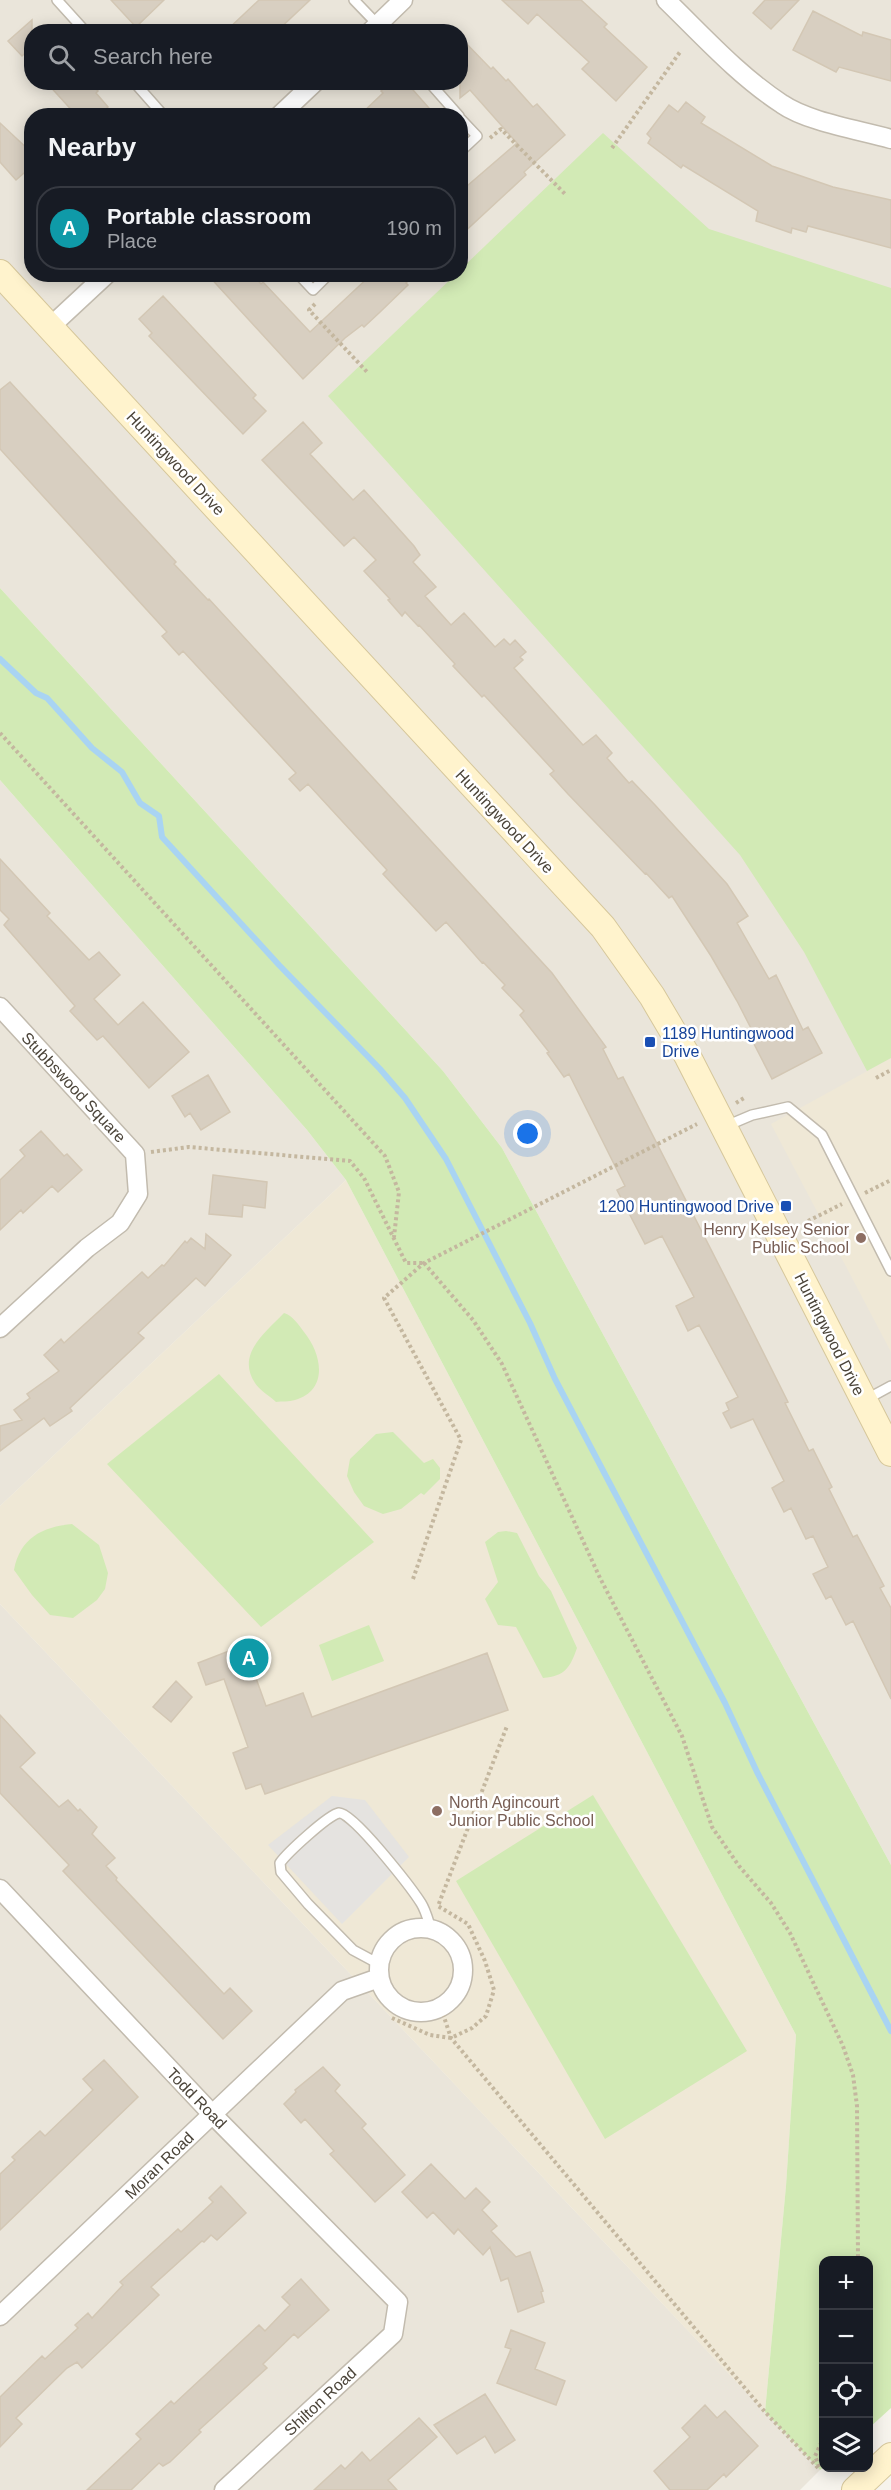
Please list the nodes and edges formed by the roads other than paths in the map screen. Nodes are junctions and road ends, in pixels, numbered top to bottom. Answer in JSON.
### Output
{"nodes":[{"id":1,"x":57,"y":0,"type":"edge"},
{"id":2,"x":354,"y":0,"type":"edge"},
{"id":3,"x":403,"y":0,"type":"edge"},
{"id":4,"x":666,"y":0,"type":"edge"},
{"id":5,"x":79,"y":24,"type":"edge"},
{"id":6,"x":373,"y":24,"type":"edge"},
{"id":7,"x":381,"y":24,"type":"edge"},
{"id":8,"x":141,"y":90,"type":"edge"},
{"id":9,"x":307,"y":90,"type":"edge"},
{"id":10,"x":436,"y":90,"type":"edge"},
{"id":11,"x":157,"y":108,"type":"edge"},
{"id":12,"x":287,"y":108,"type":"edge"},
{"id":13,"x":453,"y":108,"type":"edge"},
{"id":14,"x":468,"y":125,"type":"edge"},
{"id":15,"x":891,"y":139,"type":"edge"},
{"id":16,"x":468,"y":144,"type":"edge"},
{"id":17,"x":0,"y":273,"type":"edge"},
{"id":18,"x":98,"y":282,"type":"edge"},
{"id":19,"x":306,"y":282,"type":"edge"},
{"id":20,"x":321,"y":282,"type":"edge"},
{"id":21,"x":50,"y":327,"type":"junction"},
{"id":22,"x":0,"y":1007,"type":"edge"},
{"id":23,"x":724,"y":1127,"type":"junction"},
{"id":24,"x":891,"y":1271,"type":"edge"},
{"id":25,"x":0,"y":1328,"type":"edge"},
{"id":26,"x":891,"y":1386,"type":"edge"},
{"id":27,"x":864,"y":1401,"type":"junction"},
{"id":28,"x":891,"y":1453,"type":"edge"},
{"id":29,"x":0,"y":1889,"type":"edge"},
{"id":30,"x":431,"y":1929,"type":"junction"},
{"id":31,"x":379,"y":1971,"type":"junction"},
{"id":32,"x":212,"y":2115,"type":"junction"},
{"id":33,"x":398,"y":2302,"type":"joint"},
{"id":34,"x":0,"y":2316,"type":"edge"},
{"id":35,"x":891,"y":2456,"type":"edge"},
{"id":36,"x":224,"y":2490,"type":"edge"},
{"id":37,"x":855,"y":2490,"type":"edge"}],
"edges":[{"from":1,"to":5,"type":"lane"},
{"from":2,"to":6,"type":"lane"},
{"from":3,"to":7,"type":"street"},
{"from":4,"to":15,"type":"street"},
{"from":8,"to":11,"type":"lane"},
{"from":9,"to":12,"type":"street"},
{"from":10,"to":13,"type":"lane"},
{"from":14,"to":16,"type":"lane"},
{"from":17,"to":21,"type":"street","name":"Huntingwood Drive"},
{"from":18,"to":21,"type":"street"},
{"from":19,"to":20,"type":"lane"},
{"from":21,"to":23,"type":"street","name":"Huntingwood Drive"},
{"from":22,"to":25,"type":"street","name":"Stubbswood Square"},
{"from":23,"to":24,"type":"lane"},
{"from":23,"to":27,"type":"street","name":"Huntingwood Drive"},
{"from":26,"to":27,"type":"lane"},
{"from":27,"to":28,"type":"street","name":"Huntingwood Drive"},
{"from":29,"to":32,"type":"street","name":"Todd Road"},
{"from":30,"to":31,"type":"street"},
{"from":30,"to":31,"type":"street"},
{"from":30,"to":31,"type":"lane"},
{"from":31,"to":32,"type":"street","name":"Moran Road"},
{"from":32,"to":33,"type":"street","name":"Todd Road"},
{"from":32,"to":34,"type":"street","name":"Moran Road"},
{"from":33,"to":36,"type":"street","name":"Shilton Road"},
{"from":35,"to":37,"type":"street"}]}
